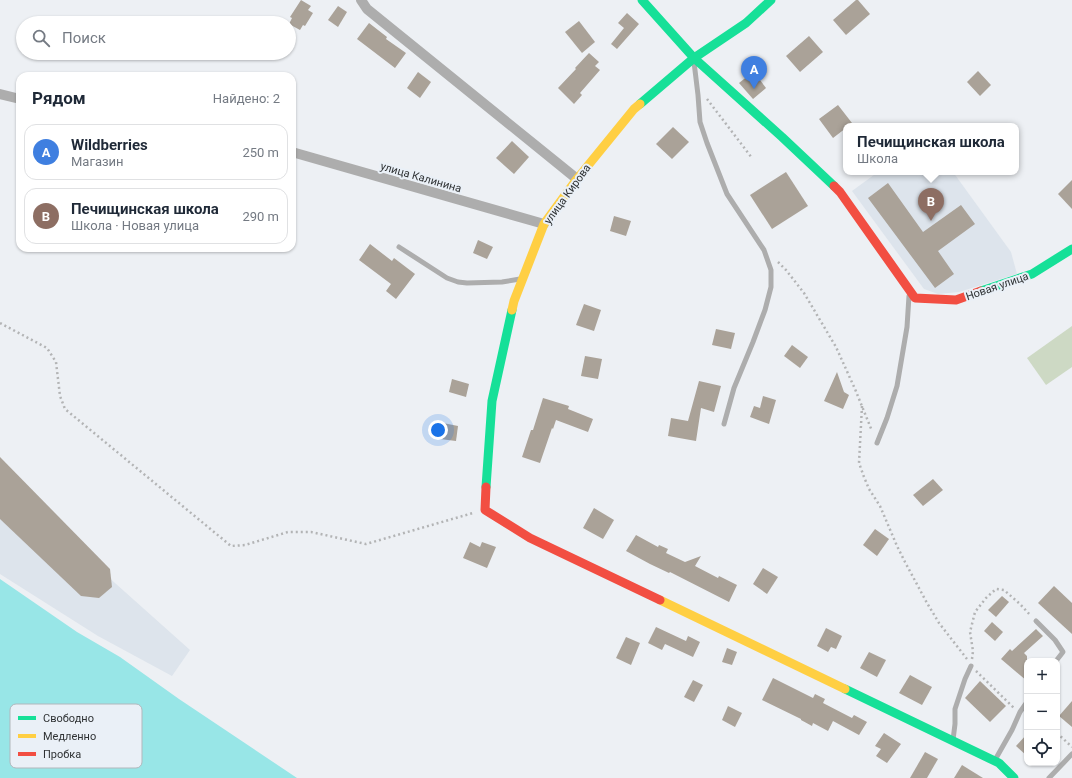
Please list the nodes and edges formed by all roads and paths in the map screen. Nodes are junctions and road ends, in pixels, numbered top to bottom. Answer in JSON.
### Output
{"nodes":[{"id":1,"x":361,"y":0,"type":"edge"},
{"id":2,"x":642,"y":0,"type":"edge"},
{"id":3,"x":771,"y":0,"type":"edge"},
{"id":4,"x":694,"y":58,"type":"junction"},
{"id":5,"x":697,"y":85,"type":"junction"},
{"id":6,"x":0,"y":94,"type":"edge"},
{"id":7,"x":16,"y":98,"type":"edge"},
{"id":8,"x":296,"y":153,"type":"edge"},
{"id":9,"x":752,"y":158,"type":"dead end"},
{"id":10,"x":577,"y":178,"type":"junction"},
{"id":11,"x":544,"y":224,"type":"junction"},
{"id":12,"x":399,"y":247,"type":"dead end"},
{"id":13,"x":1072,"y":249,"type":"edge"},
{"id":14,"x":776,"y":260,"type":"dead end"},
{"id":15,"x":522,"y":279,"type":"junction"},
{"id":16,"x":910,"y":290,"type":"junction"},
{"id":17,"x":0,"y":323,"type":"edge"},
{"id":18,"x":862,"y":406,"type":"junction"},
{"id":19,"x":724,"y":424,"type":"dead end"},
{"id":20,"x":877,"y":443,"type":"joint"},
{"id":21,"x":485,"y":510,"type":"junction"},
{"id":22,"x":1036,"y":621,"type":"joint"},
{"id":23,"x":1058,"y":658,"type":"edge"},
{"id":24,"x":971,"y":666,"type":"junction"},
{"id":25,"x":1024,"y":706,"type":"edge"},
{"id":26,"x":1019,"y":713,"type":"junction"},
{"id":27,"x":1060,"y":736,"type":"edge"},
{"id":28,"x":953,"y":741,"type":"junction"},
{"id":29,"x":1072,"y":747,"type":"edge"},
{"id":30,"x":1072,"y":754,"type":"edge"},
{"id":31,"x":995,"y":761,"type":"junction"},
{"id":32,"x":1014,"y":778,"type":"edge"},
{"id":33,"x":1049,"y":778,"type":"edge"}],
"edges":[{"from":1,"to":10,"type":"street"},
{"from":2,"to":4,"type":"street"},
{"from":3,"to":4,"type":"street","name":"улица Кирова"},
{"from":4,"to":5,"type":"lane"},
{"from":4,"to":10,"type":"street","name":"улица Кирова"},
{"from":4,"to":16,"type":"street"},
{"from":5,"to":9,"type":"path"},
{"from":5,"to":19,"type":"lane"},
{"from":6,"to":7,"type":"street"},
{"from":8,"to":11,"type":"street","name":"улица Калинина"},
{"from":10,"to":11,"type":"street","name":"улица Кирова"},
{"from":11,"to":15,"type":"street","name":"улица Кирова"},
{"from":12,"to":15,"type":"lane"},
{"from":13,"to":16,"type":"street","name":"Новая улица"},
{"from":14,"to":18,"type":"path"},
{"from":15,"to":21,"type":"street","name":"улица Кирова"},
{"from":16,"to":20,"type":"lane"},
{"from":17,"to":21,"type":"path"},
{"from":18,"to":20,"type":"path"},
{"from":18,"to":24,"type":"path"},
{"from":21,"to":28,"type":"street"},
{"from":22,"to":23,"type":"lane"},
{"from":22,"to":24,"type":"path"},
{"from":24,"to":26,"type":"path"},
{"from":24,"to":28,"type":"lane"},
{"from":25,"to":26,"type":"lane"},
{"from":26,"to":31,"type":"lane"},
{"from":27,"to":29,"type":"path"},
{"from":28,"to":31,"type":"street"},
{"from":30,"to":33,"type":"lane"},
{"from":31,"to":32,"type":"street"}]}
